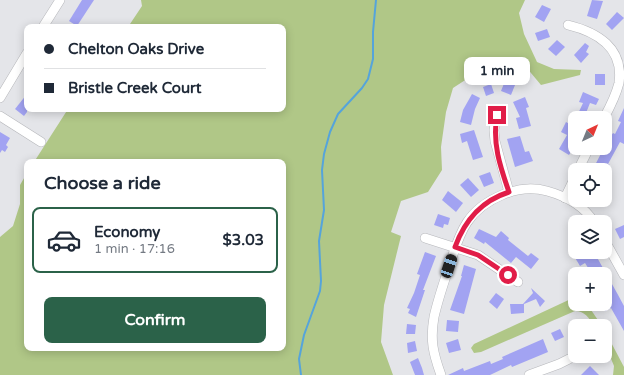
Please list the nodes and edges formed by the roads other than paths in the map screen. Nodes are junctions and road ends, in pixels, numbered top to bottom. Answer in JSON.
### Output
{"nodes":[{"id":1,"x":60,"y":0,"type":"edge"},
{"id":2,"x":45,"y":24,"type":"edge"},
{"id":3,"x":568,"y":25,"type":"dead end"},
{"id":4,"x":24,"y":58,"type":"edge"},
{"id":5,"x":0,"y":98,"type":"edge"},
{"id":6,"x":607,"y":111,"type":"edge"},
{"id":7,"x":497,"y":115,"type":"dead end"},
{"id":8,"x":0,"y":116,"type":"edge"},
{"id":9,"x":41,"y":142,"type":"dead end"},
{"id":10,"x":509,"y":192,"type":"junction"},
{"id":11,"x":568,"y":192,"type":"edge"},
{"id":12,"x":565,"y":198,"type":"junction"},
{"id":13,"x":588,"y":215,"type":"edge"},
{"id":14,"x":425,"y":238,"type":"dead end"},
{"id":15,"x":455,"y":247,"type":"junction"},
{"id":16,"x":612,"y":253,"type":"edge"},
{"id":17,"x":624,"y":273,"type":"edge"},
{"id":18,"x":518,"y":282,"type":"dead end"},
{"id":19,"x":568,"y":360,"type":"edge"},
{"id":20,"x":441,"y":375,"type":"edge"},
{"id":21,"x":529,"y":375,"type":"edge"}],
"edges":[{"from":1,"to":2,"type":"street"},
{"from":3,"to":6,"type":"street"},
{"from":4,"to":5,"type":"street"},
{"from":7,"to":10,"type":"street"},
{"from":8,"to":9,"type":"street"},
{"from":10,"to":12,"type":"street"},
{"from":10,"to":15,"type":"street"},
{"from":11,"to":12,"type":"street"},
{"from":12,"to":13,"type":"street"},
{"from":14,"to":15,"type":"street"},
{"from":15,"to":18,"type":"street"},
{"from":15,"to":20,"type":"street"},
{"from":16,"to":17,"type":"street"},
{"from":19,"to":21,"type":"street"}]}
